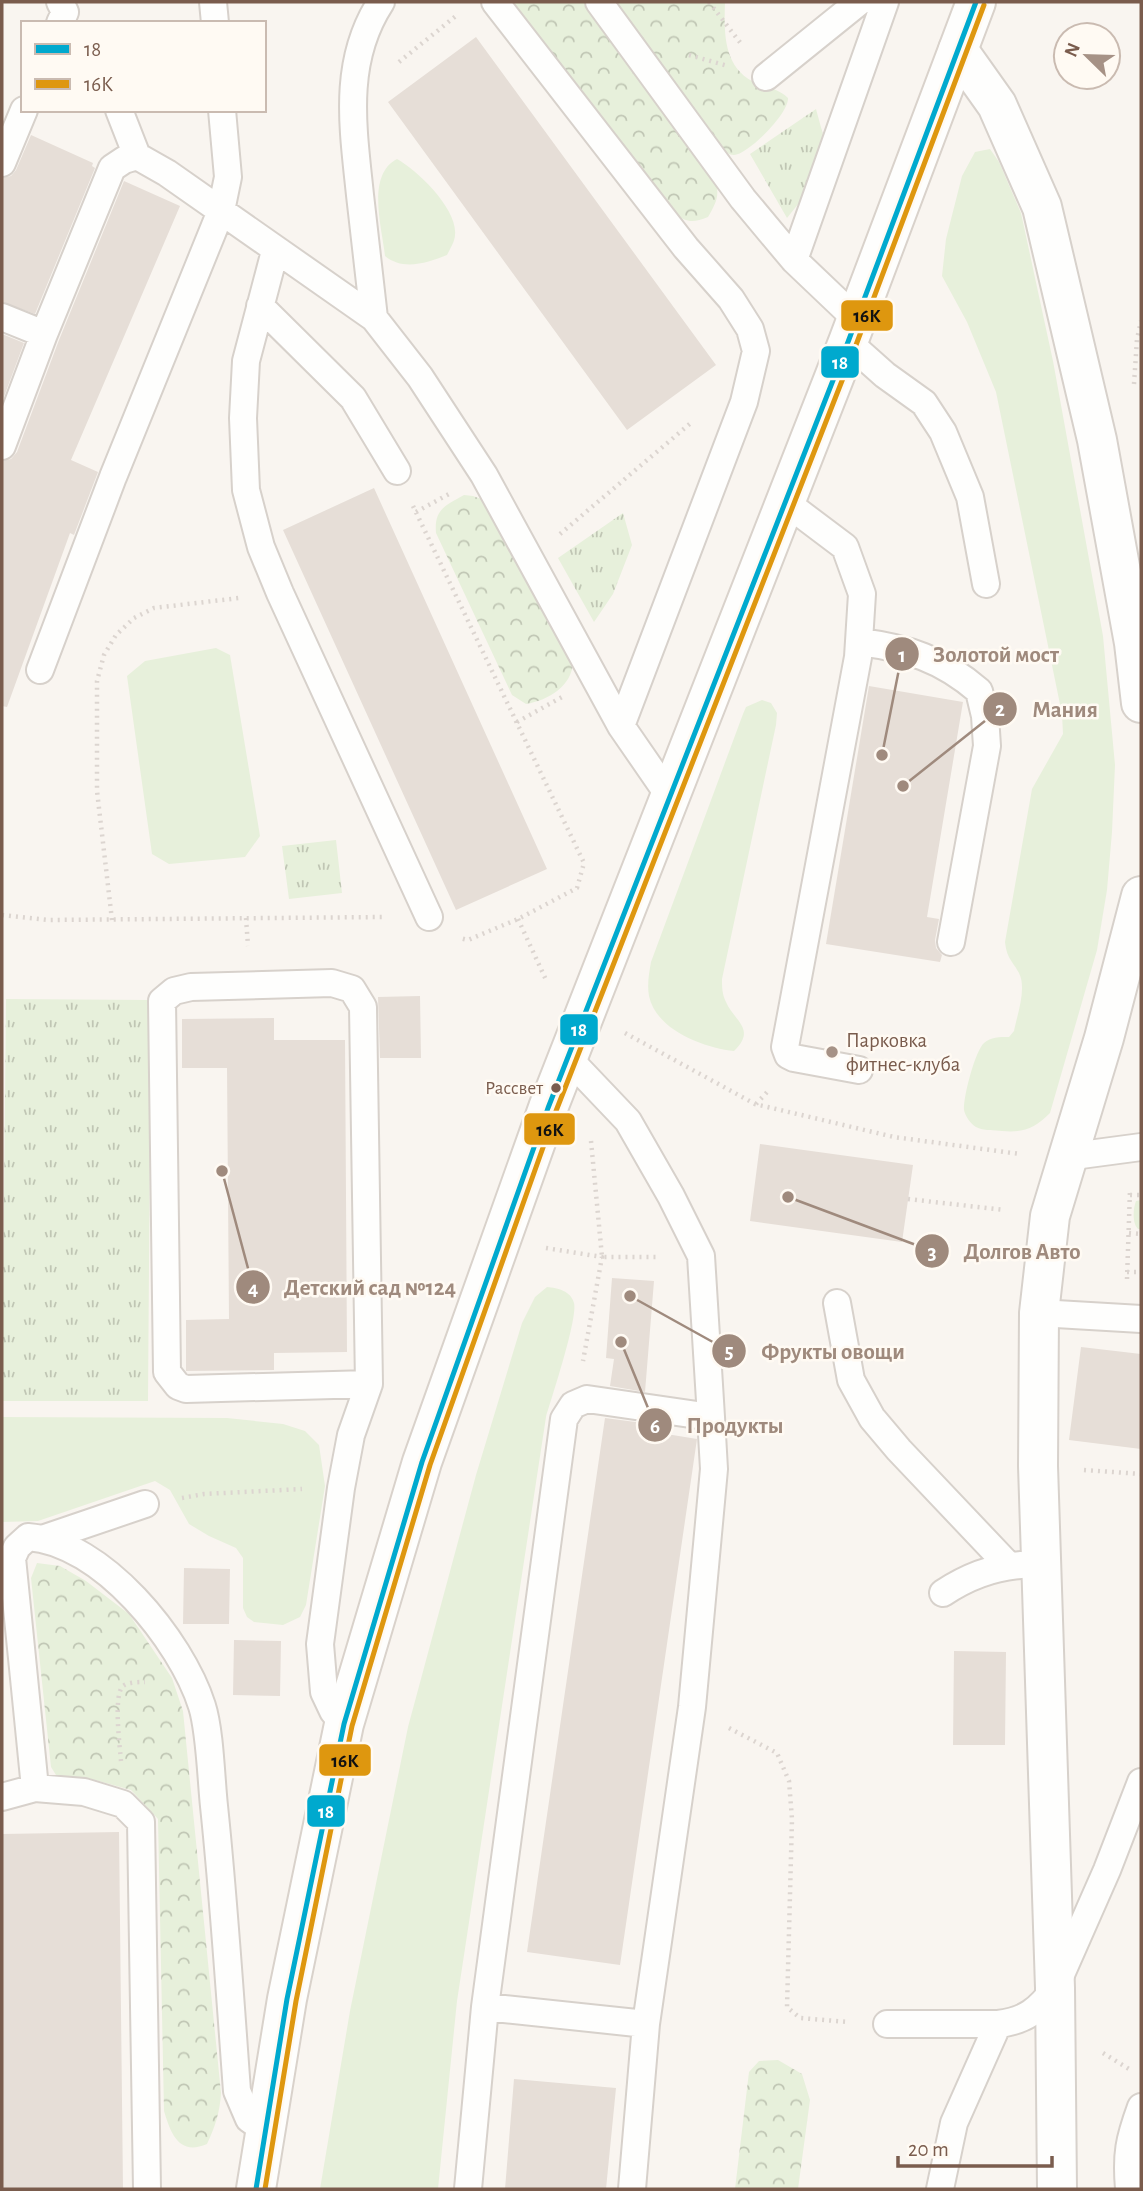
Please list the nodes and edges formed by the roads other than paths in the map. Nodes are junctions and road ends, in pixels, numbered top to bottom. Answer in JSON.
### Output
{"nodes":[{"id":1,"x":60,"y":2,"type":"edge"},
{"id":2,"x":213,"y":2,"type":"edge"},
{"id":3,"x":381,"y":2,"type":"edge"},
{"id":4,"x":495,"y":2,"type":"edge"},
{"id":5,"x":598,"y":2,"type":"edge"},
{"id":6,"x":859,"y":2,"type":"edge"},
{"id":7,"x":885,"y":2,"type":"edge"},
{"id":8,"x":976,"y":2,"type":"edge"},
{"id":9,"x":61,"y":21,"type":"edge"},
{"id":10,"x":215,"y":21,"type":"edge"},
{"id":11,"x":958,"y":50,"type":"junction"},
{"id":12,"x":766,"y":76,"type":"road end"},
{"id":13,"x":23,"y":112,"type":"edge"},
{"id":14,"x":120,"y":112,"type":"edge"},
{"id":15,"x":222,"y":112,"type":"edge"},
{"id":16,"x":138,"y":156,"type":"junction"},
{"id":17,"x":2,"y":163,"type":"edge"},
{"id":18,"x":221,"y":211,"type":"junction"},
{"id":19,"x":275,"y":251,"type":"junction"},
{"id":20,"x":794,"y":260,"type":"junction"},
{"id":21,"x":260,"y":306,"type":"junction"},
{"id":22,"x":2,"y":317,"type":"edge"},
{"id":23,"x":374,"y":318,"type":"junction"},
{"id":24,"x":852,"y":331,"type":"junction"},
{"id":25,"x":44,"y":334,"type":"junction"},
{"id":26,"x":2,"y":446,"type":"edge"},
{"id":27,"x":397,"y":471,"type":"road end"},
{"id":28,"x":784,"y":501,"type":"junction"},
{"id":29,"x":986,"y":584,"type":"dead end"},
{"id":30,"x":860,"y":642,"type":"junction"},
{"id":31,"x":40,"y":670,"type":"dead end"},
{"id":32,"x":1141,"y":703,"type":"edge"},
{"id":33,"x":621,"y":726,"type":"junction"},
{"id":34,"x":670,"y":797,"type":"junction"},
{"id":35,"x":1141,"y":896,"type":"edge"},
{"id":36,"x":429,"y":917,"type":"road end"},
{"id":37,"x":951,"y":942,"type":"dead end"},
{"id":38,"x":577,"y":1068,"type":"junction"},
{"id":39,"x":859,"y":1070,"type":"dead end"},
{"id":40,"x":1136,"y":1147,"type":"edge"},
{"id":41,"x":1066,"y":1157,"type":"junction"},
{"id":42,"x":838,"y":1303,"type":"dead end"},
{"id":43,"x":1039,"y":1313,"type":"junction"},
{"id":44,"x":1133,"y":1319,"type":"edge"},
{"id":45,"x":369,"y":1384,"type":"junction"},
{"id":46,"x":711,"y":1417,"type":"junction"},
{"id":47,"x":145,"y":1504,"type":"dead end"},
{"id":48,"x":45,"y":1538,"type":"junction"},
{"id":49,"x":1025,"y":1564,"type":"junction"},
{"id":50,"x":943,"y":1593,"type":"dead end"},
{"id":51,"x":344,"y":1724,"type":"junction"},
{"id":52,"x":1141,"y":1782,"type":"edge"},
{"id":53,"x":35,"y":1788,"type":"junction"},
{"id":54,"x":2,"y":1797,"type":"edge"},
{"id":55,"x":1055,"y":1988,"type":"junction"},
{"id":56,"x":485,"y":2007,"type":"junction"},
{"id":57,"x":646,"y":2024,"type":"junction"},
{"id":58,"x":887,"y":2024,"type":"road end"},
{"id":59,"x":998,"y":2024,"type":"junction"},
{"id":60,"x":1141,"y":2108,"type":"edge"},
{"id":61,"x":265,"y":2131,"type":"junction"},
{"id":62,"x":148,"y":2189,"type":"edge"},
{"id":63,"x":256,"y":2189,"type":"edge"},
{"id":64,"x":468,"y":2189,"type":"edge"},
{"id":65,"x":632,"y":2189,"type":"edge"},
{"id":66,"x":940,"y":2189,"type":"edge"},
{"id":67,"x":1057,"y":2189,"type":"edge"},
{"id":68,"x":1129,"y":2189,"type":"edge"}],
"edges":[{"from":1,"to":9,"type":"lane"},
{"from":2,"to":10,"type":"lane"},
{"from":3,"to":23,"type":"lane"},
{"from":4,"to":33,"type":"lane"},
{"from":5,"to":20,"type":"lane"},
{"from":6,"to":12,"type":"lane"},
{"from":7,"to":20,"type":"lane"},
{"from":8,"to":11,"type":"main road"},
{"from":11,"to":24,"type":"main road"},
{"from":11,"to":32,"type":"main road"},
{"from":13,"to":17,"type":"lane"},
{"from":14,"to":16,"type":"lane"},
{"from":15,"to":18,"type":"lane"},
{"from":16,"to":18,"type":"lane"},
{"from":16,"to":25,"type":"lane"},
{"from":18,"to":19,"type":"lane"},
{"from":18,"to":31,"type":"lane"},
{"from":19,"to":21,"type":"lane"},
{"from":19,"to":23,"type":"lane"},
{"from":20,"to":24,"type":"lane"},
{"from":21,"to":27,"type":"lane"},
{"from":21,"to":36,"type":"lane"},
{"from":22,"to":25,"type":"lane"},
{"from":23,"to":33,"type":"lane"},
{"from":24,"to":28,"type":"main road"},
{"from":24,"to":29,"type":"lane"},
{"from":25,"to":26,"type":"lane"},
{"from":28,"to":30,"type":"lane"},
{"from":28,"to":34,"type":"main road"},
{"from":30,"to":37,"type":"lane"},
{"from":30,"to":39,"type":"lane"},
{"from":33,"to":34,"type":"lane"},
{"from":34,"to":38,"type":"main road"},
{"from":35,"to":41,"type":"main road"},
{"from":38,"to":46,"type":"lane"},
{"from":38,"to":51,"type":"main road"},
{"from":40,"to":41,"type":"lane"},
{"from":41,"to":43,"type":"main road"},
{"from":42,"to":49,"type":"lane"},
{"from":43,"to":44,"type":"lane"},
{"from":43,"to":49,"type":"main road"},
{"from":45,"to":45,"type":"lane"},
{"from":45,"to":51,"type":"lane"},
{"from":46,"to":56,"type":"lane"},
{"from":46,"to":57,"type":"lane"},
{"from":47,"to":48,"type":"lane"},
{"from":48,"to":53,"type":"lane"},
{"from":48,"to":61,"type":"lane"},
{"from":49,"to":50,"type":"lane"},
{"from":49,"to":55,"type":"main road"},
{"from":51,"to":61,"type":"main road"},
{"from":52,"to":55,"type":"lane"},
{"from":53,"to":54,"type":"lane"},
{"from":53,"to":62,"type":"lane"},
{"from":55,"to":59,"type":"lane"},
{"from":55,"to":67,"type":"main road"},
{"from":56,"to":57,"type":"lane"},
{"from":56,"to":64,"type":"lane"},
{"from":57,"to":65,"type":"lane"},
{"from":58,"to":59,"type":"lane"},
{"from":59,"to":66,"type":"lane"},
{"from":60,"to":68,"type":"lane"},
{"from":61,"to":63,"type":"main road"}]}
